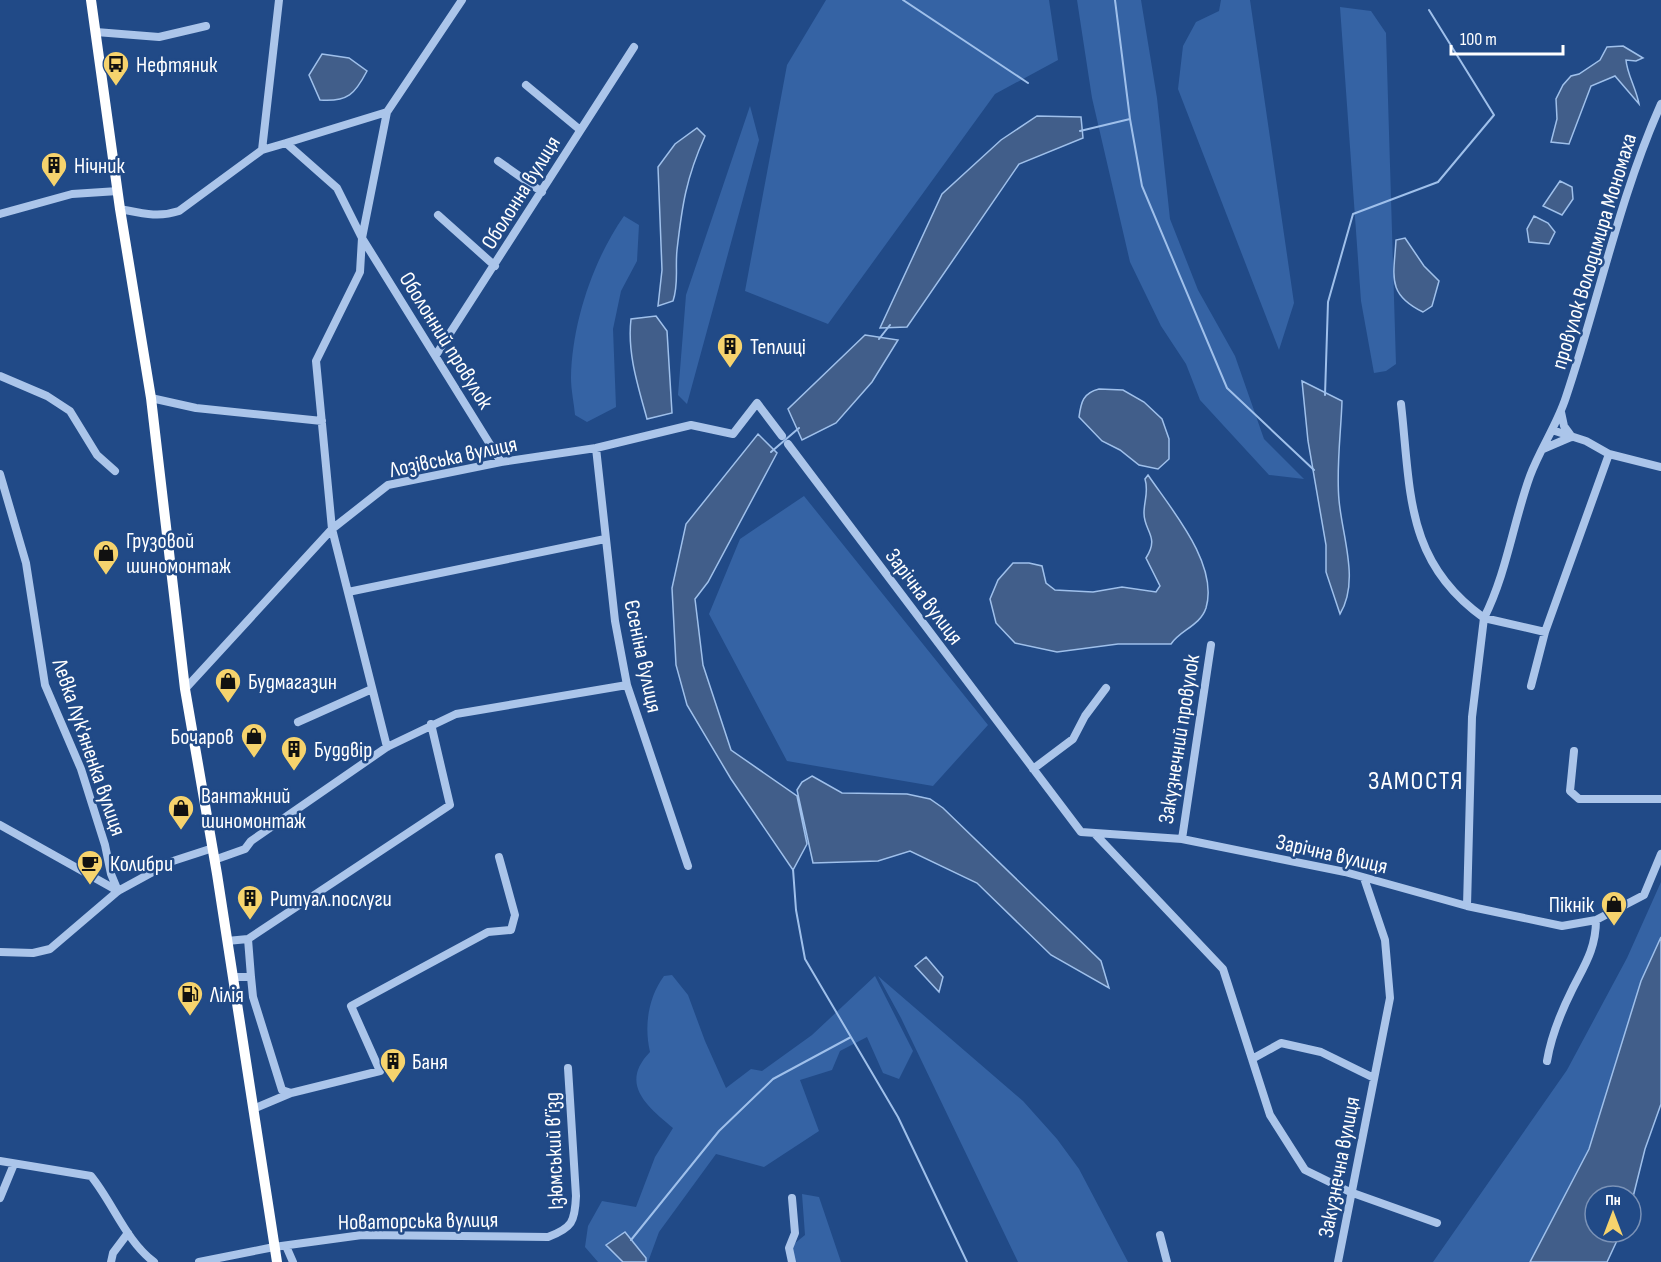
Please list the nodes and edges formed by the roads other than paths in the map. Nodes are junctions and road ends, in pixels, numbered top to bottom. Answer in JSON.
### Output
{"nodes":[{"id":1,"x":91,"y":0,"type":"edge"},
{"id":2,"x":279,"y":0,"type":"edge"},
{"id":3,"x":462,"y":0,"type":"edge"},
{"id":4,"x":206,"y":26,"type":"dead end"},
{"id":5,"x":96,"y":32,"type":"junction"},
{"id":6,"x":634,"y":47,"type":"dead end"},
{"id":7,"x":526,"y":85,"type":"dead end"},
{"id":8,"x":1661,"y":104,"type":"edge"},
{"id":9,"x":387,"y":112,"type":"junction"},
{"id":10,"x":579,"y":129,"type":"junction"},
{"id":11,"x":286,"y":143,"type":"junction"},
{"id":12,"x":262,"y":150,"type":"junction"},
{"id":13,"x":498,"y":161,"type":"dead end"},
{"id":14,"x":117,"y":191,"type":"junction"},
{"id":15,"x":542,"y":192,"type":"junction"},
{"id":16,"x":120,"y":209,"type":"junction"},
{"id":17,"x":0,"y":214,"type":"edge"},
{"id":18,"x":438,"y":215,"type":"dead end"},
{"id":19,"x":362,"y":238,"type":"junction"},
{"id":20,"x":495,"y":266,"type":"junction"},
{"id":21,"x":436,"y":356,"type":"junction"},
{"id":22,"x":0,"y":375,"type":"edge"},
{"id":23,"x":151,"y":398,"type":"junction"},
{"id":24,"x":1401,"y":404,"type":"dead end"},
{"id":25,"x":1561,"y":411,"type":"junction"},
{"id":26,"x":322,"y":421,"type":"junction"},
{"id":27,"x":1552,"y":430,"type":"junction"},
{"id":28,"x":782,"y":436,"type":"dead end"},
{"id":29,"x":1572,"y":437,"type":"junction"},
{"id":30,"x":788,"y":444,"type":"dead end"},
{"id":31,"x":596,"y":448,"type":"junction"},
{"id":32,"x":1543,"y":449,"type":"junction"},
{"id":33,"x":1609,"y":454,"type":"junction"},
{"id":34,"x":501,"y":462,"type":"junction"},
{"id":35,"x":1661,"y":467,"type":"edge"},
{"id":36,"x":115,"y":471,"type":"dead end"},
{"id":37,"x":0,"y":474,"type":"edge"},
{"id":38,"x":332,"y":529,"type":"junction"},
{"id":39,"x":605,"y":538,"type":"junction"},
{"id":40,"x":348,"y":592,"type":"junction"},
{"id":41,"x":1484,"y":618,"type":"junction"},
{"id":42,"x":1545,"y":632,"type":"junction"},
{"id":43,"x":1211,"y":645,"type":"dead end"},
{"id":44,"x":627,"y":685,"type":"junction"},
{"id":45,"x":1531,"y":686,"type":"dead end"},
{"id":46,"x":372,"y":688,"type":"junction"},
{"id":47,"x":1107,"y":688,"type":"dead end"},
{"id":48,"x":185,"y":689,"type":"junction"},
{"id":49,"x":298,"y":722,"type":"dead end"},
{"id":50,"x":431,"y":724,"type":"junction"},
{"id":51,"x":387,"y":747,"type":"junction"},
{"id":52,"x":1574,"y":751,"type":"dead end"},
{"id":53,"x":1033,"y":769,"type":"junction"},
{"id":54,"x":1661,"y":799,"type":"edge"},
{"id":55,"x":0,"y":825,"type":"edge"},
{"id":56,"x":1096,"y":835,"type":"junction"},
{"id":57,"x":1182,"y":840,"type":"junction"},
{"id":58,"x":213,"y":848,"type":"junction"},
{"id":59,"x":1661,"y":854,"type":"edge"},
{"id":60,"x":499,"y":857,"type":"dead end"},
{"id":61,"x":214,"y":860,"type":"junction"},
{"id":62,"x":687,"y":866,"type":"dead end"},
{"id":63,"x":1364,"y":878,"type":"junction"},
{"id":64,"x":118,"y":891,"type":"junction"},
{"id":65,"x":1467,"y":906,"type":"junction"},
{"id":66,"x":1596,"y":920,"type":"junction"},
{"id":67,"x":248,"y":939,"type":"junction"},
{"id":68,"x":227,"y":941,"type":"junction"},
{"id":69,"x":0,"y":952,"type":"edge"},
{"id":70,"x":233,"y":977,"type":"junction"},
{"id":71,"x":251,"y":977,"type":"junction"},
{"id":72,"x":1252,"y":1059,"type":"junction"},
{"id":73,"x":1548,"y":1061,"type":"dead end"},
{"id":74,"x":568,"y":1068,"type":"dead end"},
{"id":75,"x":1374,"y":1078,"type":"junction"},
{"id":76,"x":291,"y":1093,"type":"junction"},
{"id":77,"x":254,"y":1109,"type":"junction"},
{"id":78,"x":0,"y":1161,"type":"edge"},
{"id":79,"x":14,"y":1164,"type":"junction"},
{"id":80,"x":1350,"y":1192,"type":"junction"},
{"id":81,"x":792,"y":1197,"type":"dead end"},
{"id":82,"x":0,"y":1198,"type":"edge"},
{"id":83,"x":1437,"y":1223,"type":"dead end"},
{"id":84,"x":565,"y":1230,"type":"joint"},
{"id":85,"x":128,"y":1233,"type":"junction"},
{"id":86,"x":1160,"y":1235,"type":"dead end"},
{"id":87,"x":286,"y":1246,"type":"junction"},
{"id":88,"x":274,"y":1247,"type":"junction"},
{"id":89,"x":111,"y":1262,"type":"edge"},
{"id":90,"x":154,"y":1262,"type":"edge"},
{"id":91,"x":200,"y":1262,"type":"edge"},
{"id":92,"x":277,"y":1262,"type":"edge"},
{"id":93,"x":293,"y":1262,"type":"edge"},
{"id":94,"x":792,"y":1262,"type":"edge"},
{"id":95,"x":1167,"y":1262,"type":"edge"},
{"id":96,"x":1338,"y":1262,"type":"edge"}],
"edges":[{"from":1,"to":5,"type":"highway"},
{"from":2,"to":12,"type":"street"},
{"from":3,"to":9,"type":"street"},
{"from":4,"to":5,"type":"street"},
{"from":5,"to":14,"type":"highway"},
{"from":6,"to":10,"type":"street","name":"Оболонна вулиця"},
{"from":7,"to":10,"type":"street"},
{"from":8,"to":25,"type":"street","name":"провулок Володимира Мономаха"},
{"from":9,"to":11,"type":"street"},
{"from":9,"to":19,"type":"street"},
{"from":10,"to":15,"type":"street","name":"Оболонна вулиця"},
{"from":11,"to":12,"type":"street"},
{"from":11,"to":19,"type":"street","name":"Оболонний провулок"},
{"from":12,"to":16,"type":"street"},
{"from":13,"to":15,"type":"street"},
{"from":14,"to":16,"type":"highway"},
{"from":14,"to":17,"type":"street"},
{"from":15,"to":20,"type":"street","name":"Оболонна вулиця"},
{"from":16,"to":23,"type":"highway"},
{"from":18,"to":20,"type":"street"},
{"from":19,"to":21,"type":"street","name":"Оболонний провулок"},
{"from":19,"to":26,"type":"street"},
{"from":20,"to":21,"type":"street","name":"Оболонна вулиця"},
{"from":21,"to":34,"type":"street","name":"Оболонний провулок"},
{"from":22,"to":36,"type":"street"},
{"from":23,"to":26,"type":"street"},
{"from":23,"to":48,"type":"highway"},
{"from":24,"to":41,"type":"street"},
{"from":25,"to":27,"type":"street","name":"провулок Володимира Мономаха"},
{"from":25,"to":29,"type":"street"},
{"from":26,"to":38,"type":"street"},
{"from":27,"to":29,"type":"street"},
{"from":27,"to":32,"type":"street","name":"провулок Володимира Мономаха"},
{"from":28,"to":31,"type":"street","name":"Лозівська вулиця"},
{"from":29,"to":32,"type":"street"},
{"from":29,"to":33,"type":"street"},
{"from":30,"to":53,"type":"street","name":"Зарічна вулиця"},
{"from":31,"to":34,"type":"street","name":"Лозівська вулиця"},
{"from":31,"to":39,"type":"street","name":"Єсеніна вулиця"},
{"from":32,"to":41,"type":"street","name":"провулок Володимира Мономаха"},
{"from":33,"to":35,"type":"street"},
{"from":33,"to":42,"type":"street"},
{"from":34,"to":38,"type":"street","name":"Лозівська вулиця"},
{"from":37,"to":64,"type":"street","name":"Левка Лук'яненка вулиця"},
{"from":38,"to":40,"type":"street"},
{"from":38,"to":48,"type":"street","name":"Лозівська вулиця"},
{"from":39,"to":40,"type":"street"},
{"from":39,"to":44,"type":"street","name":"Єсеніна вулиця"},
{"from":40,"to":46,"type":"street"},
{"from":41,"to":42,"type":"street"},
{"from":41,"to":65,"type":"street","name":"провулок Володимира Мономаха"},
{"from":42,"to":45,"type":"street"},
{"from":43,"to":57,"type":"street","name":"Закузнечний провулок"},
{"from":44,"to":50,"type":"street"},
{"from":44,"to":62,"type":"street","name":"Єсеніна вулиця"},
{"from":46,"to":49,"type":"street"},
{"from":46,"to":51,"type":"street"},
{"from":47,"to":53,"type":"street"},
{"from":48,"to":58,"type":"highway"},
{"from":50,"to":51,"type":"street"},
{"from":50,"to":67,"type":"street"},
{"from":51,"to":61,"type":"street"},
{"from":52,"to":54,"type":"street"},
{"from":53,"to":56,"type":"street","name":"Зарічна вулиця"},
{"from":55,"to":64,"type":"street"},
{"from":56,"to":57,"type":"street","name":"Зарічна вулиця"},
{"from":56,"to":72,"type":"street"},
{"from":57,"to":63,"type":"street","name":"Зарічна вулиця"},
{"from":58,"to":61,"type":"highway"},
{"from":58,"to":64,"type":"street"},
{"from":59,"to":66,"type":"street","name":"Зарічна вулиця"},
{"from":60,"to":76,"type":"street"},
{"from":61,"to":68,"type":"highway"},
{"from":63,"to":65,"type":"street","name":"Зарічна вулиця"},
{"from":63,"to":75,"type":"street","name":"Закузнечна вулиця"},
{"from":64,"to":69,"type":"street"},
{"from":65,"to":66,"type":"street","name":"Зарічна вулиця"},
{"from":66,"to":73,"type":"street"},
{"from":67,"to":68,"type":"street"},
{"from":67,"to":71,"type":"street"},
{"from":68,"to":70,"type":"highway"},
{"from":70,"to":71,"type":"street"},
{"from":70,"to":77,"type":"highway"},
{"from":71,"to":76,"type":"street"},
{"from":72,"to":75,"type":"street","name":"Закузнечна вулиця"},
{"from":72,"to":80,"type":"street"},
{"from":74,"to":84,"type":"street","name":"Ізюмський в’їзд"},
{"from":75,"to":80,"type":"street","name":"Закузнечна вулиця"},
{"from":76,"to":77,"type":"street"},
{"from":77,"to":88,"type":"highway"},
{"from":78,"to":79,"type":"street"},
{"from":79,"to":82,"type":"street"},
{"from":79,"to":85,"type":"street"},
{"from":80,"to":83,"type":"street"},
{"from":80,"to":96,"type":"street","name":"Закузнечна вулиця"},
{"from":81,"to":94,"type":"street"},
{"from":84,"to":87,"type":"street","name":"Новаторська вулиця"},
{"from":85,"to":89,"type":"street"},
{"from":85,"to":90,"type":"street"},
{"from":86,"to":95,"type":"street"},
{"from":87,"to":88,"type":"street","name":"Новаторська вулиця"},
{"from":87,"to":93,"type":"street"},
{"from":88,"to":91,"type":"street","name":"Новаторська вулиця"},
{"from":88,"to":92,"type":"highway"}]}
